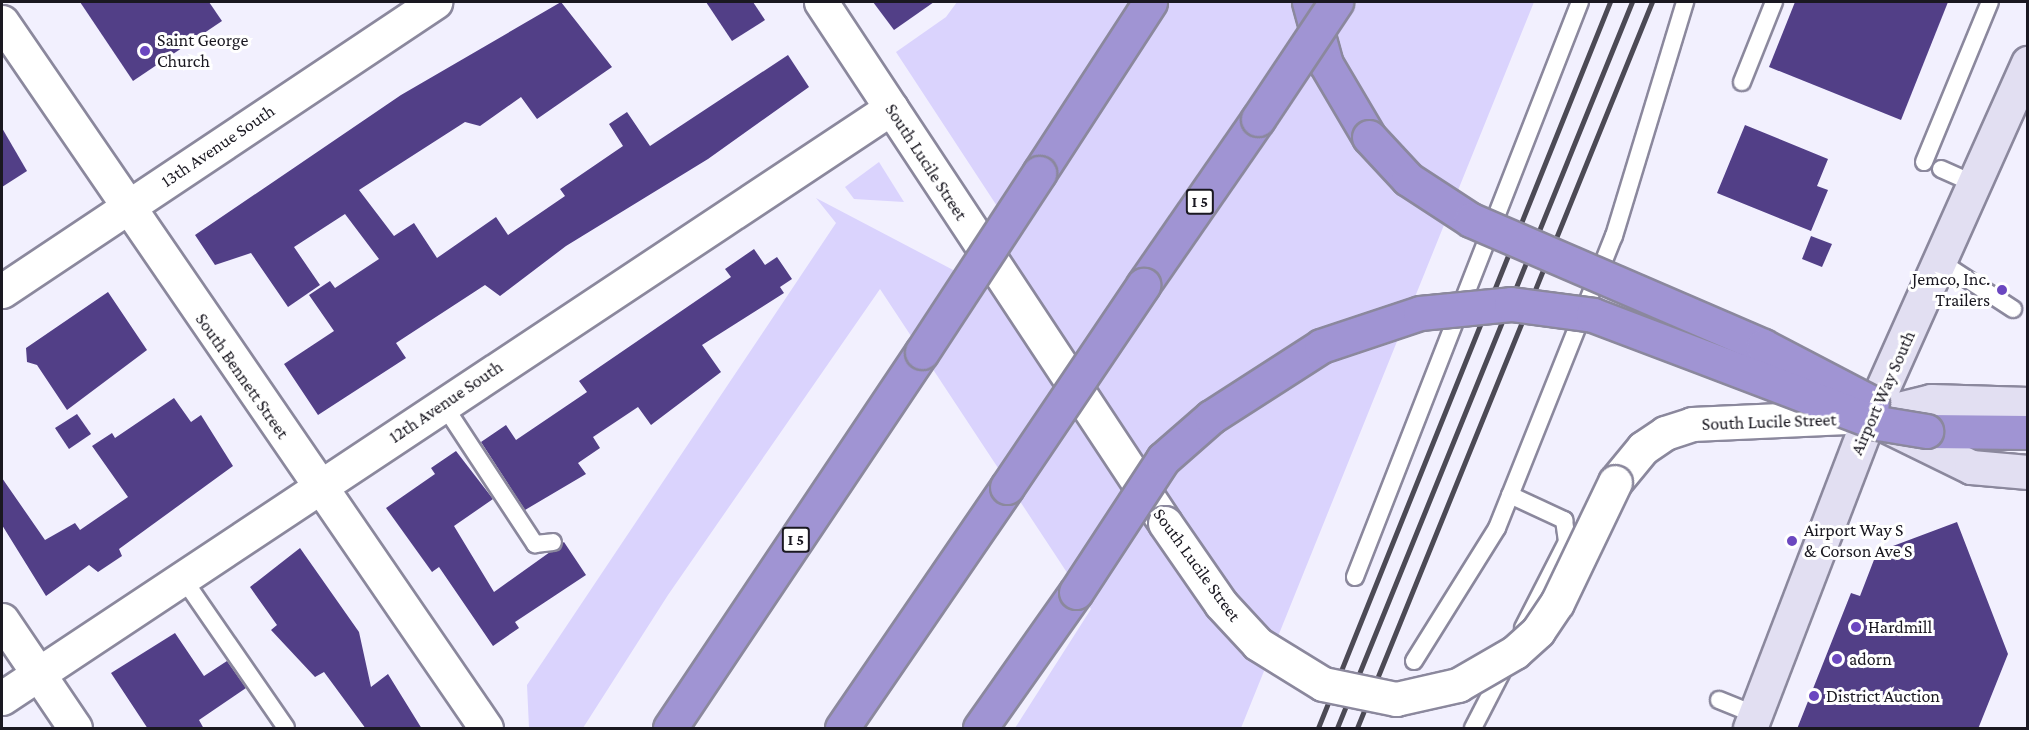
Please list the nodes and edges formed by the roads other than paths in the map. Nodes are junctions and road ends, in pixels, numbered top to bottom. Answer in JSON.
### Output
{"nodes":[{"id":1,"x":435,"y":2,"type":"edge"},
{"id":2,"x":821,"y":2,"type":"edge"},
{"id":3,"x":1149,"y":2,"type":"edge"},
{"id":4,"x":1309,"y":2,"type":"edge"},
{"id":5,"x":1336,"y":2,"type":"edge"},
{"id":6,"x":1580,"y":2,"type":"edge"},
{"id":7,"x":1685,"y":2,"type":"edge"},
{"id":8,"x":1774,"y":2,"type":"edge"},
{"id":9,"x":1990,"y":2,"type":"edge"},
{"id":10,"x":401,"y":11,"type":"edge"},
{"id":11,"x":2,"y":22,"type":"edge"},
{"id":12,"x":2028,"y":63,"type":"edge"},
{"id":13,"x":1742,"y":82,"type":"dead end"},
{"id":14,"x":891,"y":108,"type":"junction"},
{"id":15,"x":1924,"y":162,"type":"dead end"},
{"id":16,"x":1941,"y":169,"type":"dead end"},
{"id":17,"x":1975,"y":184,"type":"junction"},
{"id":18,"x":126,"y":208,"type":"junction"},
{"id":19,"x":1941,"y":262,"type":"junction"},
{"id":20,"x":2,"y":291,"type":"edge"},
{"id":21,"x":2013,"y":309,"type":"dead end"},
{"id":22,"x":443,"y":404,"type":"junction"},
{"id":23,"x":2028,"y":404,"type":"edge"},
{"id":24,"x":1870,"y":416,"type":"junction"},
{"id":25,"x":1926,"y":431,"type":"junction"},
{"id":26,"x":2028,"y":432,"type":"edge"},
{"id":27,"x":2028,"y":472,"type":"edge"},
{"id":28,"x":319,"y":487,"type":"junction"},
{"id":29,"x":1510,"y":495,"type":"junction"},
{"id":30,"x":553,"y":542,"type":"dead end"},
{"id":31,"x":182,"y":577,"type":"junction"},
{"id":32,"x":1355,"y":577,"type":"dead end"},
{"id":33,"x":2,"y":620,"type":"edge"},
{"id":34,"x":1414,"y":661,"type":"dead end"},
{"id":35,"x":37,"y":674,"type":"junction"},
{"id":36,"x":2,"y":698,"type":"edge"},
{"id":37,"x":1719,"y":700,"type":"dead end"},
{"id":38,"x":1753,"y":722,"type":"edge"},
{"id":39,"x":75,"y":729,"type":"edge"},
{"id":40,"x":286,"y":729,"type":"edge"},
{"id":41,"x":486,"y":729,"type":"edge"},
{"id":42,"x":670,"y":729,"type":"edge"},
{"id":43,"x":842,"y":729,"type":"edge"},
{"id":44,"x":980,"y":729,"type":"edge"},
{"id":45,"x":1473,"y":729,"type":"edge"}],
"edges":[{"from":1,"to":10,"type":"street","name":"13th Avenue South"},
{"from":2,"to":14,"type":"street","name":"South Lucile Street"},
{"from":3,"to":42,"type":"highway","number":"I 5","bridge":true},
{"from":4,"to":25,"type":"highway","bridge":true},
{"from":5,"to":43,"type":"highway","number":"I 5","bridge":true},
{"from":6,"to":32,"type":"lane"},
{"from":7,"to":29,"type":"lane"},
{"from":8,"to":13,"type":"lane"},
{"from":9,"to":15,"type":"lane"},
{"from":10,"to":18,"type":"street","name":"13th Avenue South"},
{"from":11,"to":18,"type":"street","name":"South Bennett Street"},
{"from":12,"to":17,"type":"main road","name":"Airport Way South"},
{"from":14,"to":22,"type":"street","name":"12th Avenue South"},
{"from":14,"to":24,"type":"street","name":"South Lucile Street","bridge":true},
{"from":16,"to":17,"type":"lane"},
{"from":17,"to":19,"type":"main road","name":"Airport Way South"},
{"from":18,"to":20,"type":"street","name":"13th Avenue South"},
{"from":18,"to":28,"type":"street","name":"South Bennett Street"},
{"from":19,"to":21,"type":"lane"},
{"from":19,"to":24,"type":"main road","name":"Airport Way South"},
{"from":22,"to":28,"type":"street","name":"12th Avenue South"},
{"from":22,"to":30,"type":"lane"},
{"from":23,"to":24,"type":"main road"},
{"from":24,"to":27,"type":"main road"},
{"from":24,"to":38,"type":"main road","name":"Airport Way South"},
{"from":25,"to":26,"type":"highway"},
{"from":25,"to":44,"type":"highway","bridge":true},
{"from":28,"to":31,"type":"street","name":"12th Avenue South"},
{"from":28,"to":41,"type":"street","name":"South Bennett Street"},
{"from":29,"to":34,"type":"lane"},
{"from":29,"to":45,"type":"lane"},
{"from":31,"to":35,"type":"street","name":"12th Avenue South"},
{"from":31,"to":40,"type":"lane"},
{"from":33,"to":35,"type":"street"},
{"from":35,"to":36,"type":"street","name":"12th Avenue South"},
{"from":35,"to":39,"type":"street"},
{"from":37,"to":38,"type":"lane"}]}
